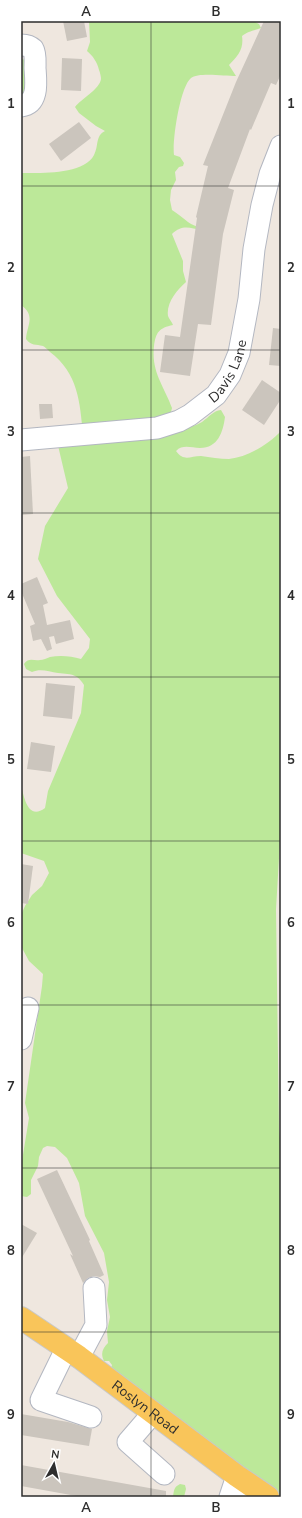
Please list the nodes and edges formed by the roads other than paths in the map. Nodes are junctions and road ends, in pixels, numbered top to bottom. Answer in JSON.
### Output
{"nodes":[{"id":1,"x":21,"y":45,"type":"edge"},
{"id":2,"x":21,"y":106,"type":"edge"},
{"id":3,"x":281,"y":146,"type":"edge"},
{"id":4,"x":21,"y":440,"type":"edge"},
{"id":5,"x":28,"y":1008,"type":"dead end"},
{"id":6,"x":21,"y":1038,"type":"edge"},
{"id":7,"x":94,"y":1288,"type":"dead end"},
{"id":8,"x":21,"y":1318,"type":"edge"},
{"id":9,"x":72,"y":1353,"type":"junction"},
{"id":10,"x":153,"y":1413,"type":"junction"},
{"id":11,"x":91,"y":1417,"type":"dead end"},
{"id":12,"x":164,"y":1474,"type":"dead end"},
{"id":13,"x":237,"y":1476,"type":"junction"},
{"id":14,"x":230,"y":1497,"type":"edge"},
{"id":15,"x":254,"y":1497,"type":"edge"},
{"id":16,"x":268,"y":1497,"type":"edge"}],
"edges":[{"from":1,"to":2,"type":"street"},
{"from":3,"to":4,"type":"street","name":"Davis Lane"},
{"from":5,"to":6,"type":"street"},
{"from":7,"to":9,"type":"street"},
{"from":8,"to":9,"type":"main road","name":"Roslyn Road"},
{"from":9,"to":10,"type":"main road","name":"Roslyn Road"},
{"from":9,"to":11,"type":"street"},
{"from":10,"to":12,"type":"street"},
{"from":10,"to":13,"type":"main road","name":"Roslyn Road"},
{"from":13,"to":14,"type":"street"},
{"from":13,"to":15,"type":"street"},
{"from":13,"to":16,"type":"main road","name":"Roslyn Road"}]}
